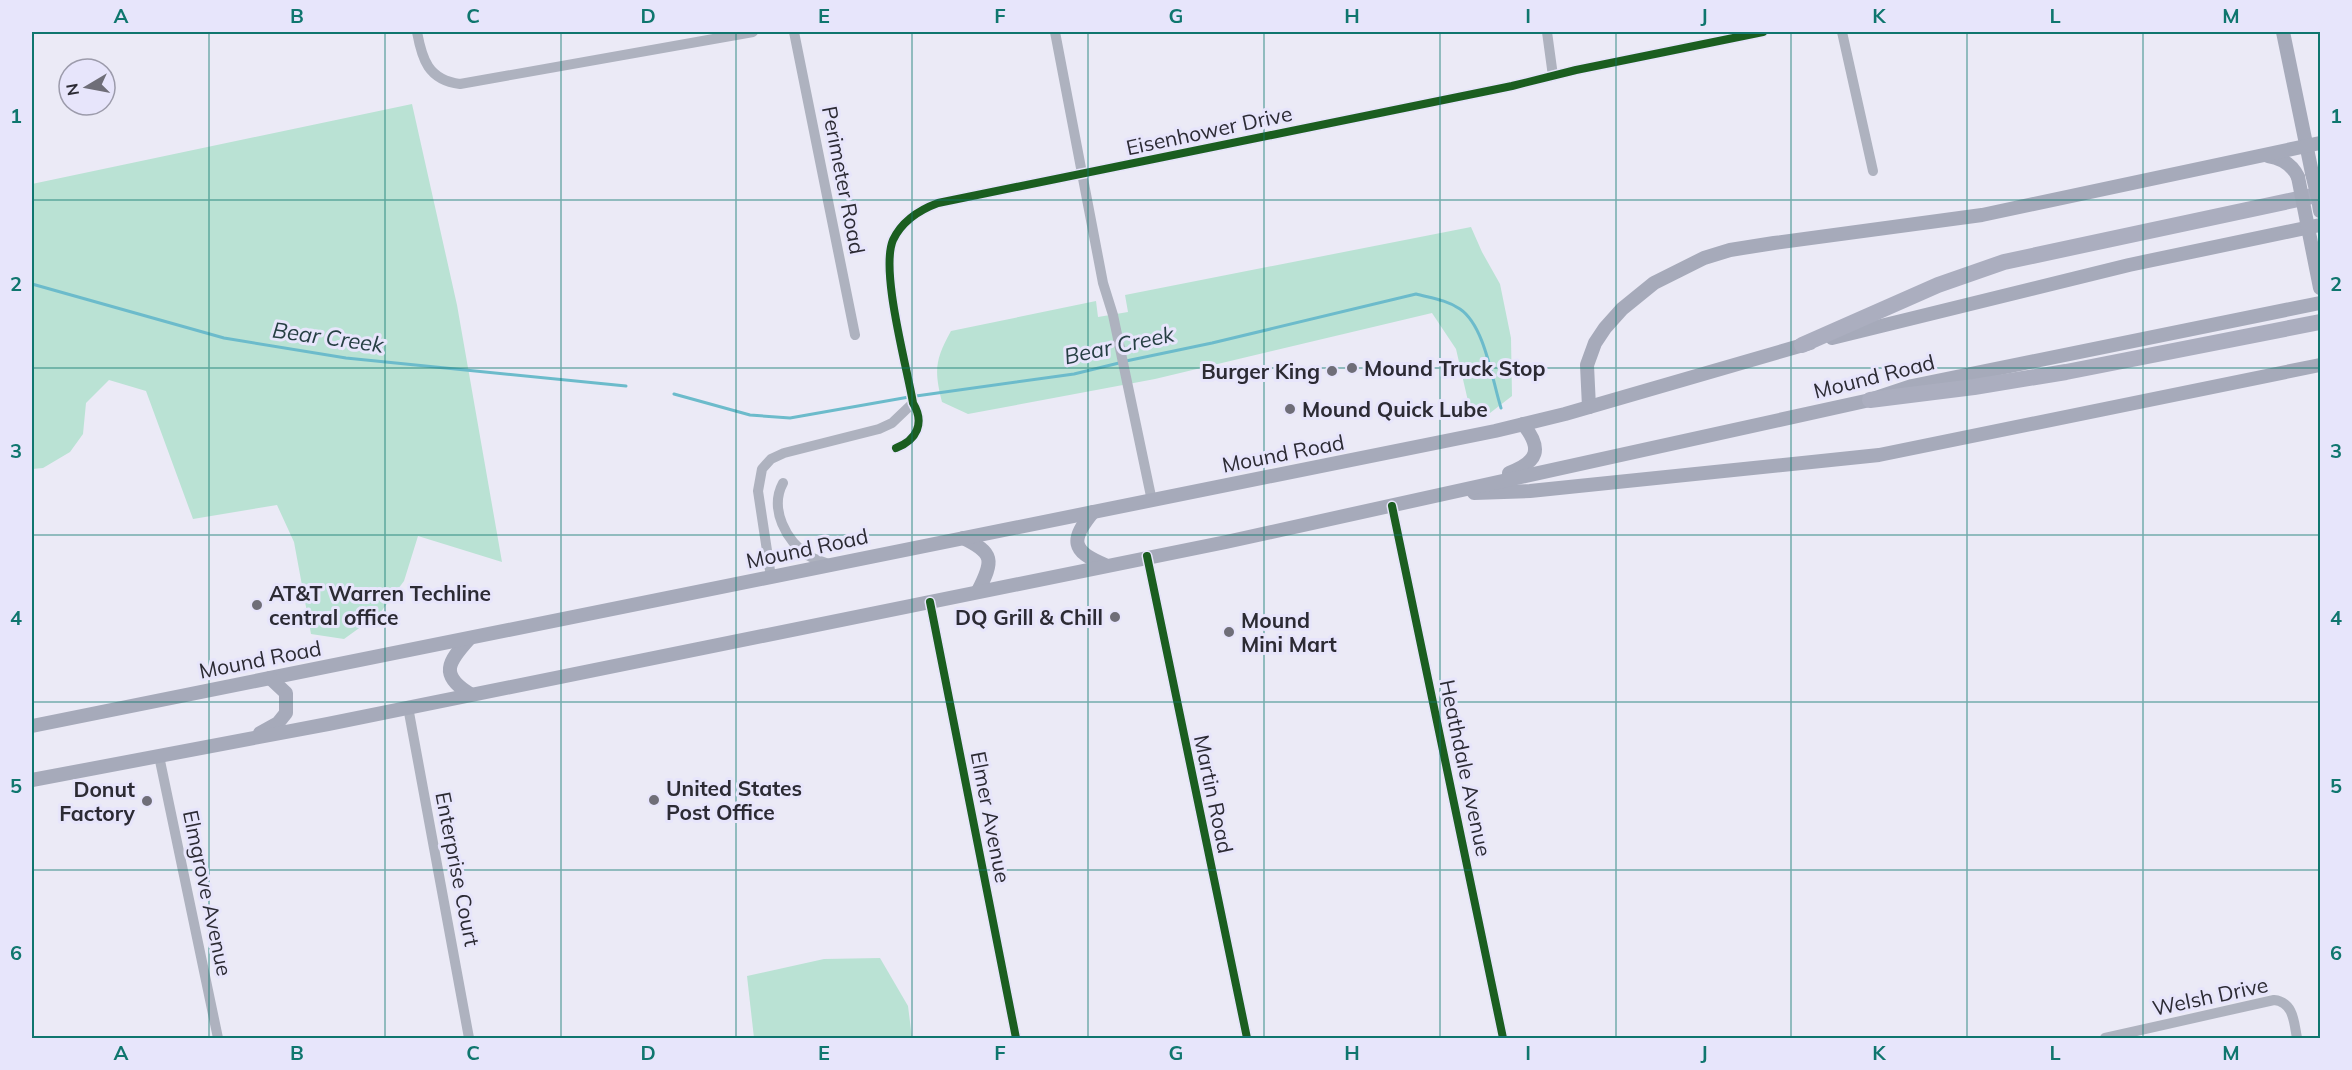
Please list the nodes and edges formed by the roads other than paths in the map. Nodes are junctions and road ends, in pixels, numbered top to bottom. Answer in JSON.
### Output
{"nodes":[{"id":1,"x":417,"y":32,"type":"edge"},
{"id":2,"x":753,"y":32,"type":"edge"},
{"id":3,"x":794,"y":32,"type":"edge"},
{"id":4,"x":1055,"y":32,"type":"edge"},
{"id":5,"x":1547,"y":32,"type":"edge"},
{"id":6,"x":1763,"y":32,"type":"edge"},
{"id":7,"x":1842,"y":32,"type":"edge"},
{"id":8,"x":2283,"y":32,"type":"edge"},
{"id":9,"x":1553,"y":76,"type":"junction"},
{"id":10,"x":2314,"y":145,"type":"edge"},
{"id":11,"x":2266,"y":155,"type":"junction"},
{"id":12,"x":1873,"y":171,"type":"dead end"},
{"id":13,"x":1083,"y":174,"type":"junction"},
{"id":14,"x":2320,"y":194,"type":"edge"},
{"id":15,"x":2320,"y":211,"type":"edge"},
{"id":16,"x":2320,"y":225,"type":"edge"},
{"id":17,"x":2320,"y":288,"type":"edge"},
{"id":18,"x":2320,"y":303,"type":"edge"},
{"id":19,"x":2320,"y":322,"type":"edge"},
{"id":20,"x":855,"y":335,"type":"dead end"},
{"id":21,"x":1802,"y":345,"type":"junction"},
{"id":22,"x":2318,"y":363,"type":"edge"},
{"id":23,"x":1869,"y":400,"type":"junction"},
{"id":24,"x":914,"y":403,"type":"junction"},
{"id":25,"x":1589,"y":407,"type":"junction"},
{"id":26,"x":1523,"y":424,"type":"junction"},
{"id":27,"x":896,"y":448,"type":"dead end"},
{"id":28,"x":783,"y":483,"type":"dead end"},
{"id":29,"x":1471,"y":488,"type":"junction"},
{"id":30,"x":1439,"y":495,"type":"junction"},
{"id":31,"x":1152,"y":501,"type":"junction"},
{"id":32,"x":1392,"y":506,"type":"junction"},
{"id":33,"x":1094,"y":512,"type":"junction"},
{"id":34,"x":963,"y":538,"type":"junction"},
{"id":35,"x":1147,"y":556,"type":"junction"},
{"id":36,"x":831,"y":565,"type":"junction"},
{"id":37,"x":1105,"y":565,"type":"junction"},
{"id":38,"x":771,"y":577,"type":"junction"},
{"id":39,"x":978,"y":591,"type":"junction"},
{"id":40,"x":930,"y":602,"type":"junction"},
{"id":41,"x":469,"y":639,"type":"junction"},
{"id":42,"x":270,"y":678,"type":"junction"},
{"id":43,"x":470,"y":694,"type":"junction"},
{"id":44,"x":408,"y":707,"type":"junction"},
{"id":45,"x":32,"y":726,"type":"edge"},
{"id":46,"x":250,"y":739,"type":"junction"},
{"id":47,"x":159,"y":756,"type":"junction"},
{"id":48,"x":32,"y":780,"type":"edge"},
{"id":49,"x":218,"y":1038,"type":"edge"},
{"id":50,"x":469,"y":1038,"type":"edge"},
{"id":51,"x":1016,"y":1038,"type":"edge"},
{"id":52,"x":1247,"y":1038,"type":"edge"},
{"id":53,"x":1503,"y":1038,"type":"edge"},
{"id":54,"x":2105,"y":1038,"type":"edge"},
{"id":55,"x":2297,"y":1038,"type":"edge"}],
"edges":[{"from":1,"to":2,"type":"street"},
{"from":3,"to":20,"type":"street","name":"Perimeter Road"},
{"from":4,"to":13,"type":"street"},
{"from":5,"to":9,"type":"street"},
{"from":6,"to":9,"type":"street","name":"Eisenhower Drive"},
{"from":7,"to":12,"type":"street"},
{"from":8,"to":10,"type":"main road"},
{"from":9,"to":13,"type":"street","name":"Eisenhower Drive"},
{"from":10,"to":11,"type":"main road"},
{"from":10,"to":15,"type":"main road","bridge":true},
{"from":11,"to":17,"type":"main road","bridge":true},
{"from":11,"to":25,"type":"main road"},
{"from":13,"to":24,"type":"street","name":"Eisenhower Drive"},
{"from":13,"to":31,"type":"street"},
{"from":14,"to":21,"type":"highway"},
{"from":16,"to":21,"type":"main road","name":"Mound Road"},
{"from":18,"to":23,"type":"main road","name":"Mound Road"},
{"from":19,"to":23,"type":"highway"},
{"from":21,"to":25,"type":"main road","name":"Mound Road"},
{"from":22,"to":30,"type":"main road","name":"Mound Road"},
{"from":23,"to":29,"type":"main road","name":"Mound Road"},
{"from":24,"to":27,"type":"street","name":"Eisenhower Drive"},
{"from":24,"to":38,"type":"street"},
{"from":25,"to":26,"type":"main road","name":"Mound Road"},
{"from":26,"to":29,"type":"main road"},
{"from":26,"to":31,"type":"main road","name":"Mound Road"},
{"from":28,"to":36,"type":"street"},
{"from":29,"to":30,"type":"main road","name":"Mound Road"},
{"from":30,"to":32,"type":"main road","name":"Mound Road"},
{"from":31,"to":33,"type":"main road","name":"Mound Road"},
{"from":32,"to":35,"type":"main road","name":"Mound Road"},
{"from":32,"to":53,"type":"street","name":"Heathdale Avenue"},
{"from":33,"to":34,"type":"main road","name":"Mound Road"},
{"from":33,"to":37,"type":"main road"},
{"from":34,"to":36,"type":"main road","name":"Mound Road"},
{"from":34,"to":39,"type":"main road"},
{"from":35,"to":37,"type":"main road","name":"Mound Road"},
{"from":35,"to":52,"type":"street","name":"Martin Road"},
{"from":36,"to":38,"type":"main road","name":"Mound Road"},
{"from":37,"to":39,"type":"main road","name":"Mound Road"},
{"from":38,"to":41,"type":"main road","name":"Mound Road"},
{"from":39,"to":40,"type":"main road","name":"Mound Road"},
{"from":40,"to":43,"type":"main road","name":"Mound Road"},
{"from":40,"to":51,"type":"street","name":"Elmer Avenue"},
{"from":41,"to":42,"type":"main road","name":"Mound Road"},
{"from":41,"to":43,"type":"main road"},
{"from":42,"to":45,"type":"main road","name":"Mound Road"},
{"from":42,"to":46,"type":"main road"},
{"from":43,"to":44,"type":"main road","name":"Mound Road"},
{"from":44,"to":46,"type":"main road","name":"Mound Road"},
{"from":44,"to":50,"type":"street","name":"Enterprise Court"},
{"from":46,"to":47,"type":"main road","name":"Mound Road"},
{"from":47,"to":48,"type":"main road","name":"Mound Road"},
{"from":47,"to":49,"type":"street","name":"Elmgrove Avenue"},
{"from":54,"to":55,"type":"street","name":"Welsh Drive"}]}
